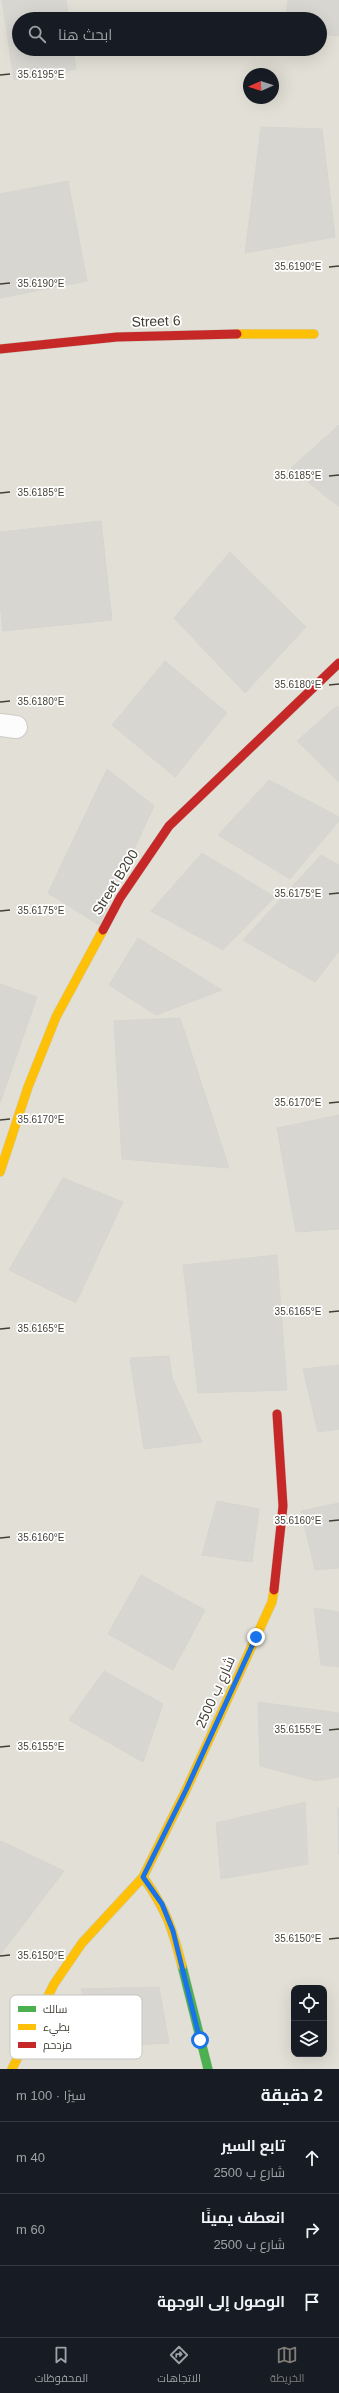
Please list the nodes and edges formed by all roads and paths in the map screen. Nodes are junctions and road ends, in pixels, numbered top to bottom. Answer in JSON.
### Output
{"nodes":[{"id":1,"x":314,"y":334,"type":"dead end"},
{"id":2,"x":0,"y":349,"type":"edge"},
{"id":3,"x":339,"y":663,"type":"edge"},
{"id":4,"x":0,"y":1172,"type":"edge"},
{"id":5,"x":277,"y":1414,"type":"dead end"},
{"id":6,"x":143,"y":1877,"type":"junction"},
{"id":7,"x":49,"y":1995,"type":"edge"},
{"id":8,"x":17,"y":2059,"type":"edge"},
{"id":9,"x":12,"y":2069,"type":"edge"},
{"id":10,"x":208,"y":2069,"type":"edge"}],
"edges":[{"from":1,"to":2,"type":"street","name":"Street 6"},
{"from":3,"to":4,"type":"street","name":"Street B200"},
{"from":5,"to":6,"type":"street","name":"شارع ب 2500"},
{"from":6,"to":7,"type":"street","name":"شارع ب 2500"},
{"from":6,"to":10,"type":"street"},
{"from":8,"to":9,"type":"street","name":"شارع ب 2500"}]}
